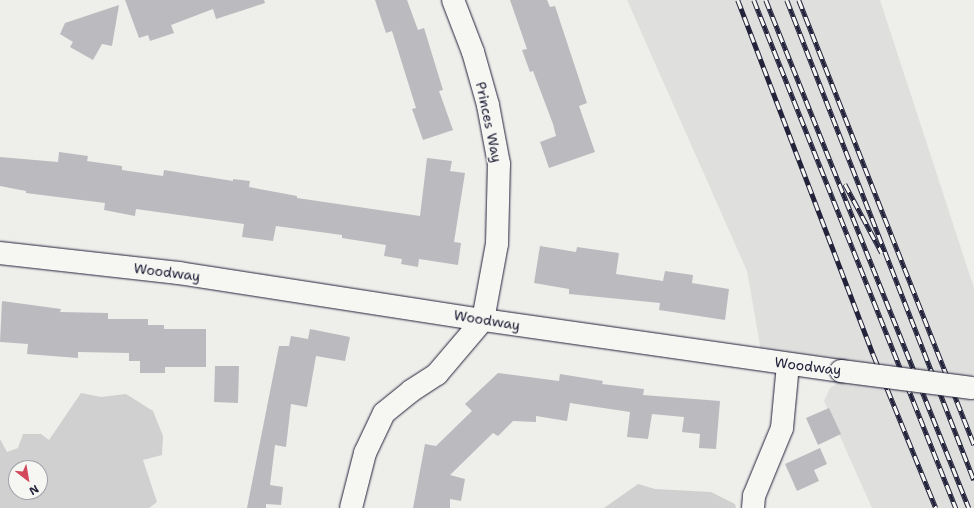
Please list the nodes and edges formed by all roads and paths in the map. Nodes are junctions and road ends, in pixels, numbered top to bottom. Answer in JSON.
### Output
{"nodes":[{"id":1,"x":453,"y":0,"type":"edge"},
{"id":2,"x":0,"y":252,"type":"edge"},
{"id":3,"x":483,"y":320,"type":"junction"},
{"id":4,"x":788,"y":364,"type":"junction"},
{"id":5,"x":973,"y":388,"type":"edge"},
{"id":6,"x":351,"y":508,"type":"edge"},
{"id":7,"x":753,"y":508,"type":"edge"}],
"edges":[{"from":1,"to":3,"type":"street","name":"Princes Way"},
{"from":2,"to":3,"type":"street","name":"Woodway"},
{"from":3,"to":4,"type":"street","name":"Woodway"},
{"from":3,"to":6,"type":"street"},
{"from":4,"to":5,"type":"street","name":"Woodway","bridge":true},
{"from":4,"to":7,"type":"street"}]}
